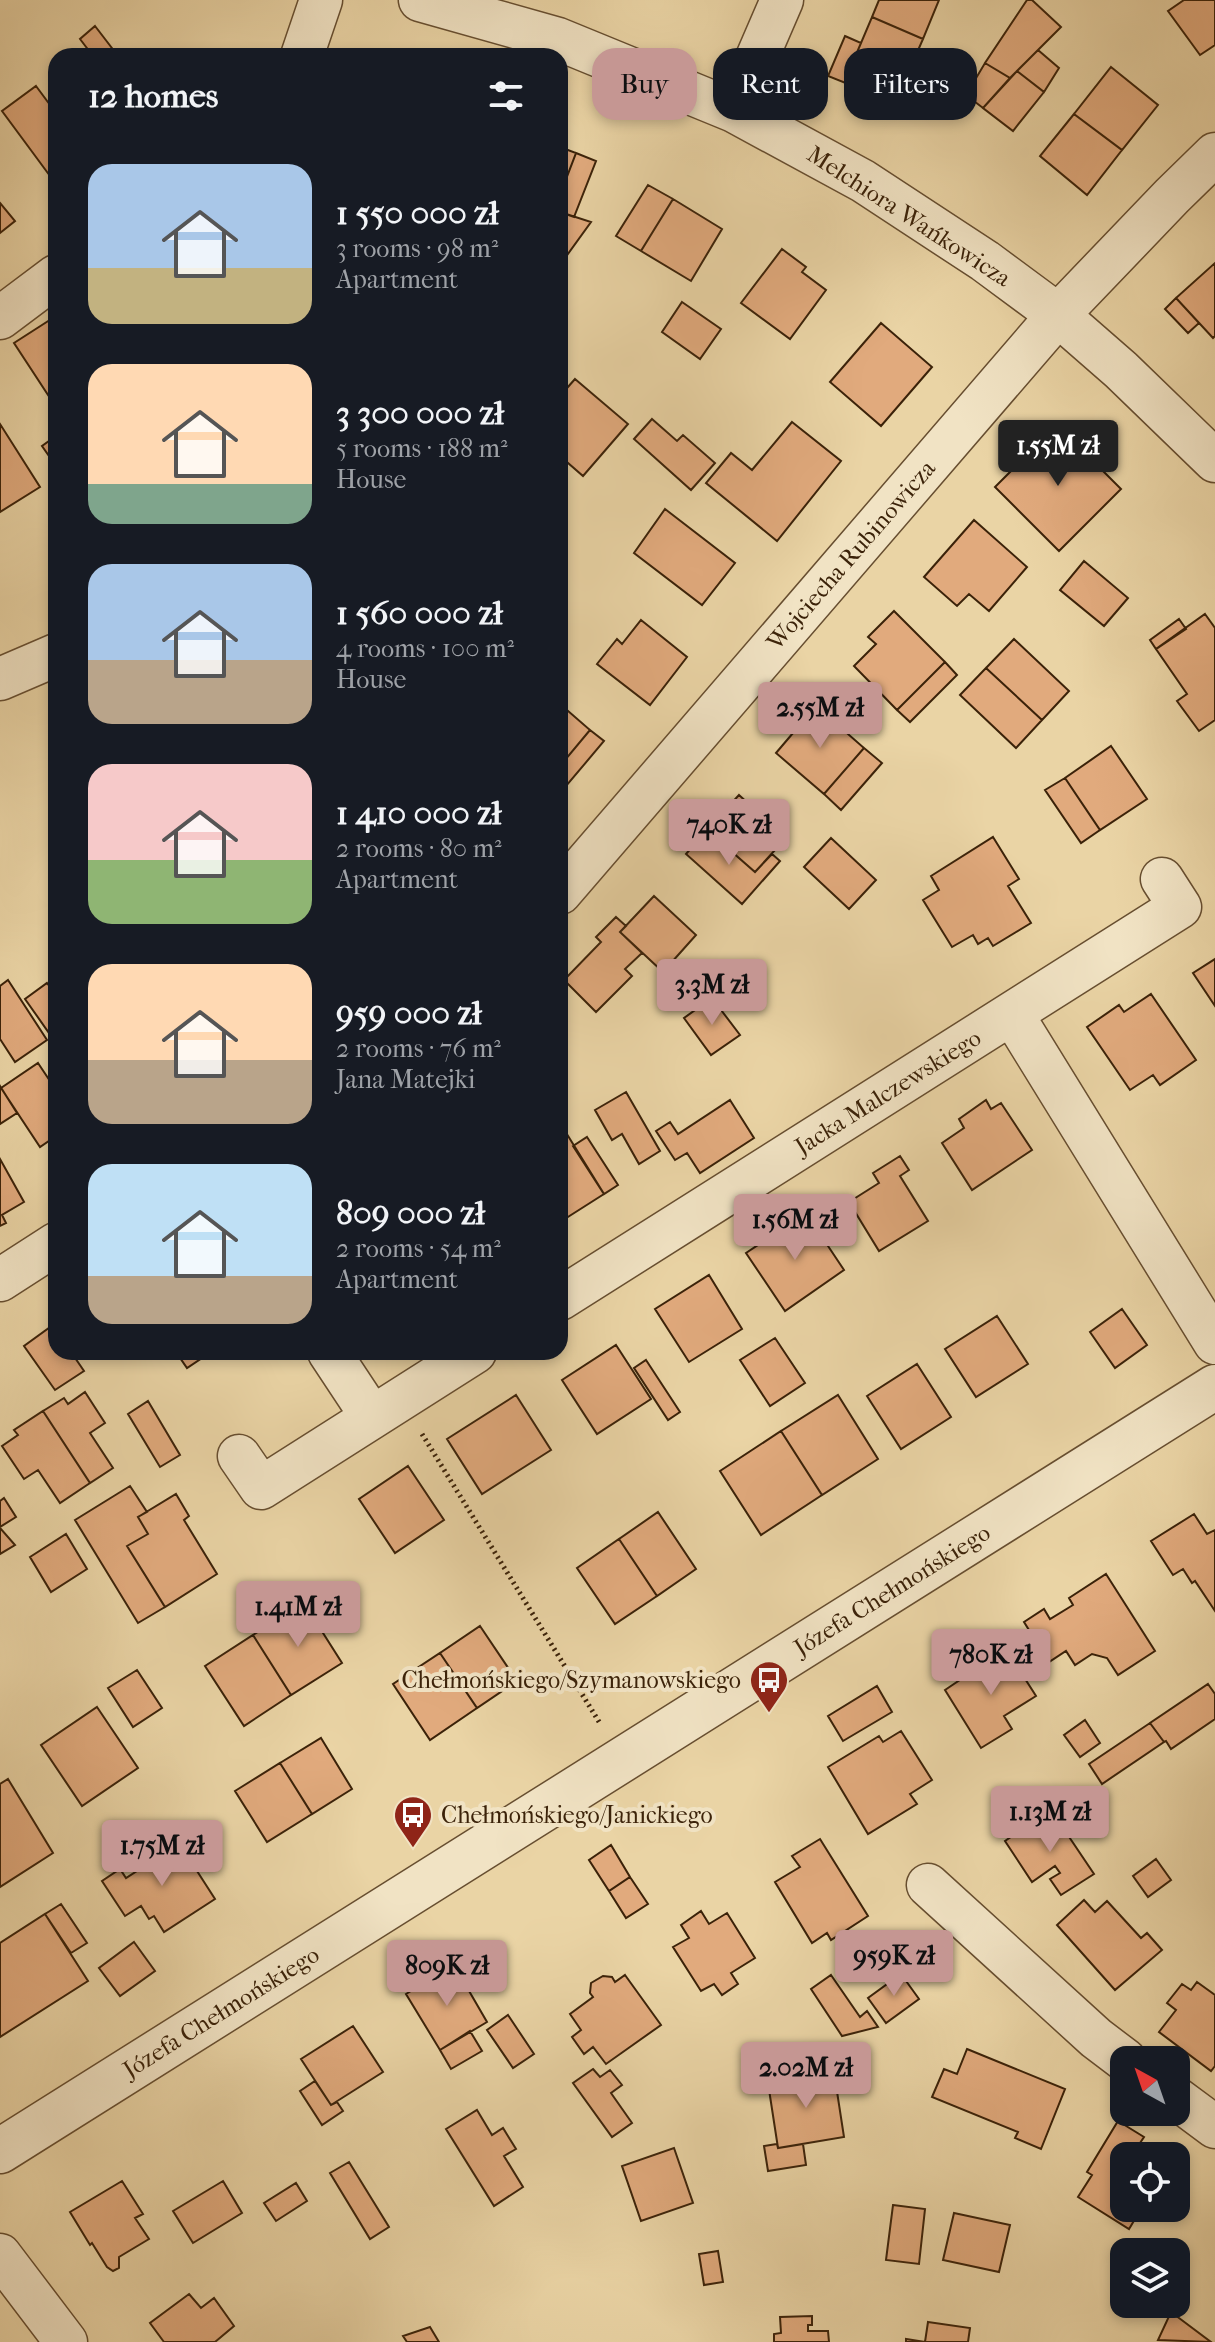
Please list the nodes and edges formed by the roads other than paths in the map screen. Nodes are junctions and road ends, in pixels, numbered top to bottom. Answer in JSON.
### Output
{"nodes":[{"id":1,"x":321,"y":0,"type":"edge"},
{"id":2,"x":420,"y":0,"type":"edge"},
{"id":3,"x":782,"y":0,"type":"edge"},
{"id":4,"x":305,"y":48,"type":"edge"},
{"id":5,"x":761,"y":48,"type":"edge"},
{"id":6,"x":713,"y":102,"type":"edge"},
{"id":7,"x":751,"y":120,"type":"edge"},
{"id":8,"x":1215,"y":154,"type":"edge"},
{"id":9,"x":48,"y":282,"type":"edge"},
{"id":10,"x":1058,"y":315,"type":"junction"},
{"id":11,"x":0,"y":318,"type":"edge"},
{"id":12,"x":1215,"y":461,"type":"edge"},
{"id":13,"x":48,"y":658,"type":"edge"},
{"id":14,"x":0,"y":679,"type":"edge"},
{"id":15,"x":1162,"y":879,"type":"dead end"},
{"id":16,"x":568,"y":881,"type":"edge"},
{"id":17,"x":1012,"y":1014,"type":"junction"},
{"id":18,"x":48,"y":1249,"type":"edge"},
{"id":19,"x":0,"y":1280,"type":"edge"},
{"id":20,"x":568,"y":1294,"type":"edge"},
{"id":21,"x":1215,"y":1343,"type":"edge"},
{"id":22,"x":334,"y":1360,"type":"edge"},
{"id":23,"x":462,"y":1360,"type":"edge"},
{"id":24,"x":1215,"y":1387,"type":"edge"},
{"id":25,"x":372,"y":1417,"type":"junction"},
{"id":26,"x":239,"y":1456,"type":"dead end"},
{"id":27,"x":928,"y":1885,"type":"dead end"},
{"id":28,"x":1110,"y":2049,"type":"edge"},
{"id":29,"x":1190,"y":2108,"type":"edge"},
{"id":30,"x":1215,"y":2127,"type":"edge"},
{"id":31,"x":0,"y":2151,"type":"edge"},
{"id":32,"x":0,"y":2255,"type":"edge"},
{"id":33,"x":66,"y":2342,"type":"edge"}],
"edges":[{"from":1,"to":4,"type":"street"},
{"from":2,"to":6,"type":"street","name":"Melchiora Wańkowicza"},
{"from":3,"to":5,"type":"street"},
{"from":7,"to":10,"type":"street","name":"Melchiora Wańkowicza"},
{"from":8,"to":10,"type":"street","name":"Wojciecha Rubinowicza"},
{"from":9,"to":11,"type":"street"},
{"from":10,"to":12,"type":"street","name":"Melchiora Wańkowicza"},
{"from":10,"to":16,"type":"street","name":"Wojciecha Rubinowicza"},
{"from":13,"to":14,"type":"street"},
{"from":15,"to":17,"type":"street","name":"Jacka Malczewskiego"},
{"from":17,"to":20,"type":"street","name":"Jacka Malczewskiego"},
{"from":17,"to":21,"type":"street"},
{"from":18,"to":19,"type":"street"},
{"from":22,"to":25,"type":"street"},
{"from":23,"to":25,"type":"street"},
{"from":24,"to":31,"type":"street","name":"Józefa Chełmońskiego"},
{"from":25,"to":26,"type":"street"},
{"from":27,"to":28,"type":"street"},
{"from":29,"to":30,"type":"street"},
{"from":32,"to":33,"type":"street"}]}
